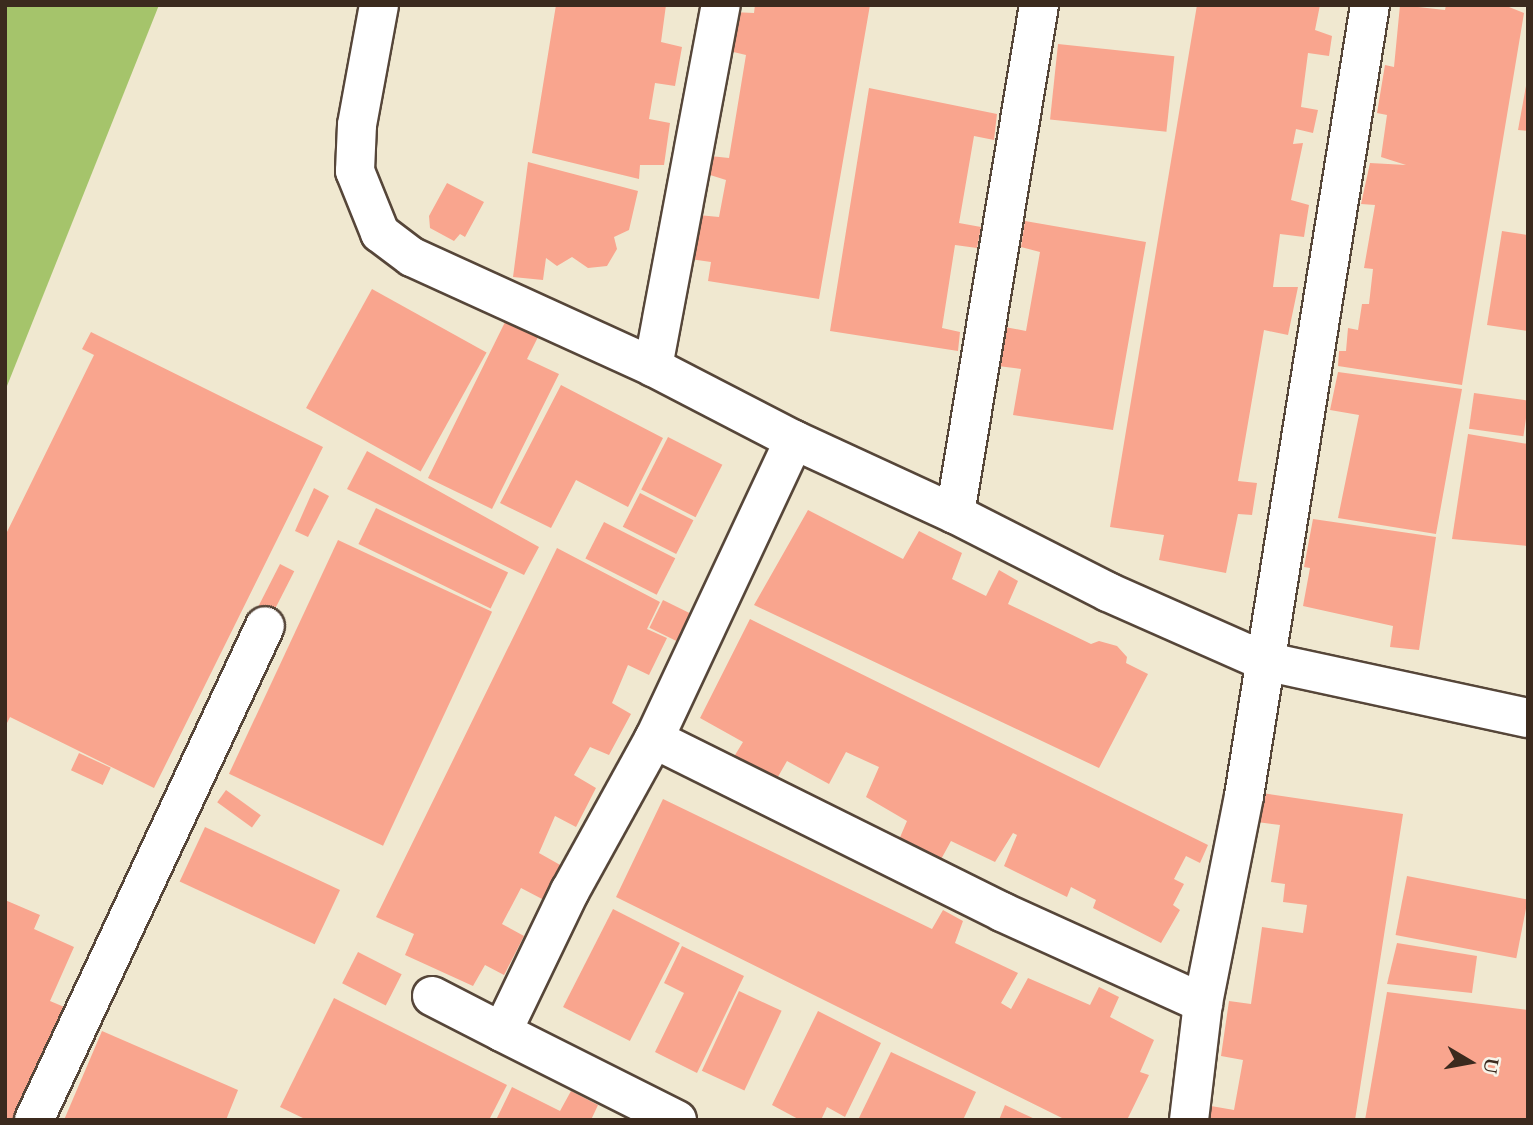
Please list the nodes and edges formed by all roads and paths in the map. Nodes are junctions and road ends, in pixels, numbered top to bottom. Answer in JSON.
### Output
{"nodes":[{"id":1,"x":379,"y":5,"type":"edge"},
{"id":2,"x":720,"y":5,"type":"edge"},
{"id":3,"x":1039,"y":5,"type":"edge"},
{"id":4,"x":1370,"y":5,"type":"edge"},
{"id":5,"x":653,"y":367,"type":"junction"},
{"id":6,"x":794,"y":440,"type":"junction"},
{"id":7,"x":955,"y":514,"type":"junction"},
{"id":8,"x":265,"y":626,"type":"dead end"},
{"id":9,"x":1264,"y":661,"type":"junction"},
{"id":10,"x":1528,"y":718,"type":"edge"},
{"id":11,"x":654,"y":739,"type":"junction"},
{"id":12,"x":432,"y":996,"type":"dead end"},
{"id":13,"x":1203,"y":1003,"type":"junction"},
{"id":14,"x":502,"y":1032,"type":"junction"},
{"id":15,"x":34,"y":1120,"type":"edge"},
{"id":16,"x":677,"y":1120,"type":"edge"},
{"id":17,"x":1189,"y":1120,"type":"edge"}],
"edges":[{"from":1,"to":5,"type":"street"},
{"from":2,"to":5,"type":"street"},
{"from":3,"to":7,"type":"street"},
{"from":4,"to":9,"type":"street"},
{"from":5,"to":6,"type":"street"},
{"from":6,"to":7,"type":"street"},
{"from":6,"to":11,"type":"street"},
{"from":7,"to":9,"type":"street"},
{"from":8,"to":15,"type":"street"},
{"from":9,"to":10,"type":"street"},
{"from":9,"to":13,"type":"street"},
{"from":11,"to":13,"type":"street"},
{"from":11,"to":14,"type":"street"},
{"from":12,"to":14,"type":"street"},
{"from":13,"to":17,"type":"street"},
{"from":14,"to":16,"type":"street"}]}
